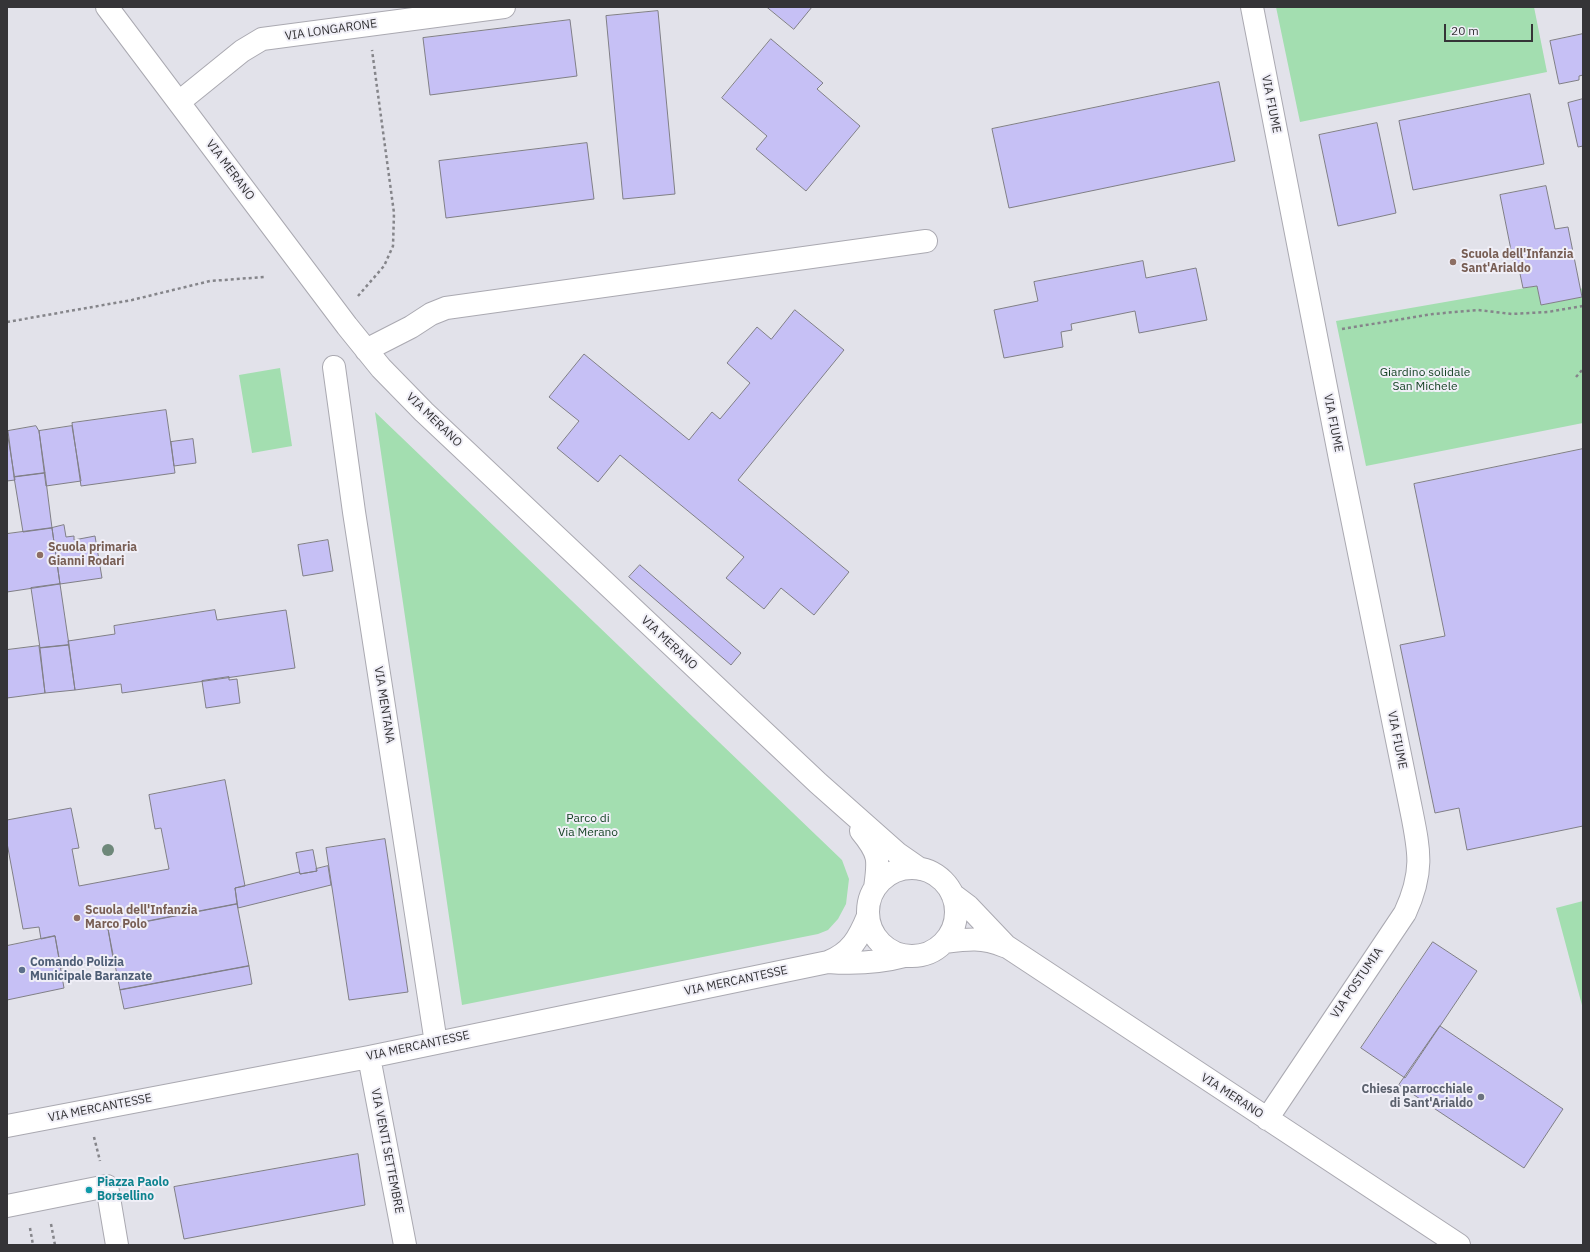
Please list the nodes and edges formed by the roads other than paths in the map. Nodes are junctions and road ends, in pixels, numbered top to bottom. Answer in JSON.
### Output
{"nodes":[{"id":1,"x":107,"y":7,"type":"edge"},
{"id":2,"x":504,"y":7,"type":"edge"},
{"id":3,"x":1252,"y":7,"type":"edge"},
{"id":4,"x":179,"y":102,"type":"junction"},
{"id":5,"x":926,"y":241,"type":"dead end"},
{"id":6,"x":366,"y":350,"type":"junction"},
{"id":7,"x":334,"y":367,"type":"dead end"},
{"id":8,"x":818,"y":783,"type":"junction"},
{"id":9,"x":1417,"y":838,"type":"joint"},
{"id":10,"x":920,"y":869,"type":"junction"},
{"id":11,"x":875,"y":888,"type":"junction"},
{"id":12,"x":952,"y":894,"type":"junction"},
{"id":13,"x":868,"y":916,"type":"junction"},
{"id":14,"x":945,"y":942,"type":"junction"},
{"id":15,"x":1006,"y":946,"type":"junction"},
{"id":16,"x":905,"y":956,"type":"junction"},
{"id":17,"x":828,"y":962,"type":"junction"},
{"id":18,"x":436,"y":1043,"type":"junction"},
{"id":19,"x":369,"y":1057,"type":"junction"},
{"id":20,"x":1267,"y":1119,"type":"junction"},
{"id":21,"x":7,"y":1126,"type":"edge"},
{"id":22,"x":7,"y":1206,"type":"edge"},
{"id":23,"x":118,"y":1245,"type":"edge"},
{"id":24,"x":405,"y":1245,"type":"edge"},
{"id":25,"x":1459,"y":1245,"type":"edge"}],
"edges":[{"from":1,"to":4,"type":"street","name":"VIA MERANO"},
{"from":2,"to":4,"type":"street","name":"VIA LONGARONE"},
{"from":3,"to":9,"type":"street","name":"VIA FIUME"},
{"from":4,"to":6,"type":"street","name":"VIA MERANO"},
{"from":5,"to":6,"type":"street"},
{"from":6,"to":8,"type":"street","name":"VIA MERANO"},
{"from":7,"to":18,"type":"street","name":"VIA MENTANA"},
{"from":8,"to":10,"type":"street"},
{"from":8,"to":11,"type":"street"},
{"from":9,"to":20,"type":"street","name":"VIA POSTUMIA"},
{"from":10,"to":11,"type":"street"},
{"from":10,"to":12,"type":"street"},
{"from":11,"to":13,"type":"street"},
{"from":12,"to":14,"type":"street"},
{"from":12,"to":15,"type":"street"},
{"from":13,"to":16,"type":"street"},
{"from":13,"to":17,"type":"street","name":"VIA MERCANTESSE"},
{"from":14,"to":15,"type":"street"},
{"from":14,"to":16,"type":"street"},
{"from":15,"to":20,"type":"street","name":"VIA MERANO"},
{"from":16,"to":17,"type":"street","name":"VIA MERCANTESSE"},
{"from":17,"to":18,"type":"street","name":"VIA MERCANTESSE"},
{"from":18,"to":19,"type":"street","name":"VIA MERCANTESSE"},
{"from":19,"to":21,"type":"street","name":"VIA MERCANTESSE"},
{"from":19,"to":24,"type":"street","name":"VIA VENTI SETTEMBRE"},
{"from":20,"to":25,"type":"street","name":"VIA MERANO"},
{"from":22,"to":23,"type":"street"}]}
